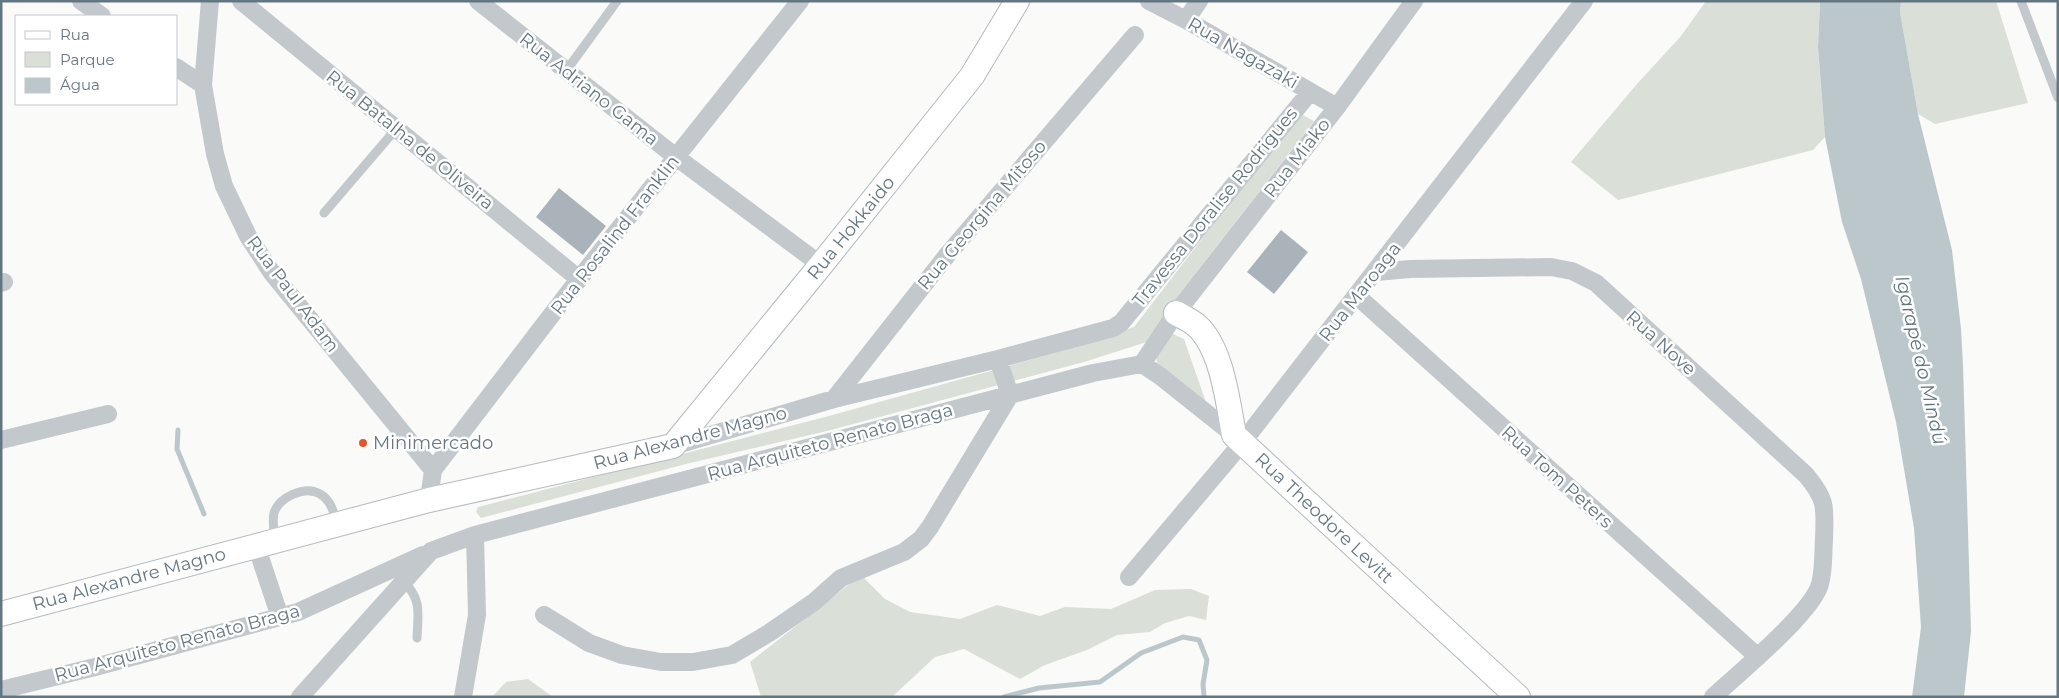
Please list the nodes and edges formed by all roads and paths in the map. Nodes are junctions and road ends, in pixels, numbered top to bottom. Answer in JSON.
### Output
{"nodes":[{"id":1,"x":81,"y":1,"type":"edge"},
{"id":2,"x":210,"y":1,"type":"edge"},
{"id":3,"x":241,"y":1,"type":"edge"},
{"id":4,"x":478,"y":1,"type":"edge"},
{"id":5,"x":617,"y":1,"type":"edge"},
{"id":6,"x":800,"y":1,"type":"edge"},
{"id":7,"x":1149,"y":1,"type":"edge"},
{"id":8,"x":1199,"y":1,"type":"edge"},
{"id":9,"x":1414,"y":1,"type":"edge"},
{"id":10,"x":1584,"y":1,"type":"edge"},
{"id":11,"x":2022,"y":1,"type":"edge"},
{"id":12,"x":1013,"y":3,"type":"edge"},
{"id":13,"x":101,"y":15,"type":"edge"},
{"id":14,"x":1186,"y":20,"type":"junction"},
{"id":15,"x":1134,"y":35,"type":"dead end"},
{"id":16,"x":178,"y":68,"type":"edge"},
{"id":17,"x":566,"y":71,"type":"junction"},
{"id":18,"x":203,"y":85,"type":"junction"},
{"id":19,"x":1310,"y":92,"type":"junction"},
{"id":20,"x":2058,"y":98,"type":"edge"},
{"id":21,"x":1337,"y":107,"type":"junction"},
{"id":22,"x":396,"y":129,"type":"junction"},
{"id":23,"x":676,"y":157,"type":"junction"},
{"id":24,"x":324,"y":213,"type":"dead end"},
{"id":25,"x":821,"y":265,"type":"junction"},
{"id":26,"x":1376,"y":272,"type":"junction"},
{"id":27,"x":579,"y":279,"type":"junction"},
{"id":28,"x":1357,"y":296,"type":"junction"},
{"id":29,"x":1176,"y":313,"type":"junction"},
{"id":30,"x":1121,"y":323,"type":"joint"},
{"id":31,"x":998,"y":359,"type":"junction"},
{"id":32,"x":1142,"y":364,"type":"junction"},
{"id":33,"x":1010,"y":395,"type":"junction"},
{"id":34,"x":834,"y":399,"type":"junction"},
{"id":35,"x":108,"y":414,"type":"dead end"},
{"id":36,"x":1238,"y":439,"type":"junction"},
{"id":37,"x":1,"y":440,"type":"edge"},
{"id":38,"x":673,"y":446,"type":"junction"},
{"id":39,"x":433,"y":470,"type":"junction"},
{"id":40,"x":429,"y":500,"type":"junction"},
{"id":41,"x":337,"y":524,"type":"junction"},
{"id":42,"x":467,"y":537,"type":"junction"},
{"id":43,"x":265,"y":543,"type":"junction"},
{"id":44,"x":431,"y":551,"type":"junction"},
{"id":45,"x":1129,"y":576,"type":"dead end"},
{"id":46,"x":404,"y":582,"type":"junction"},
{"id":47,"x":1,"y":614,"type":"edge"},
{"id":48,"x":544,"y":615,"type":"dead end"},
{"id":49,"x":280,"y":617,"type":"junction"},
{"id":50,"x":417,"y":638,"type":"dead end"},
{"id":51,"x":1758,"y":657,"type":"junction"},
{"id":52,"x":1,"y":690,"type":"edge"},
{"id":53,"x":300,"y":697,"type":"edge"},
{"id":54,"x":463,"y":697,"type":"edge"},
{"id":55,"x":1518,"y":697,"type":"edge"},
{"id":56,"x":1713,"y":697,"type":"edge"}],
"edges":[{"from":1,"to":13,"type":"street"},
{"from":2,"to":18,"type":"street","name":"Rua Paul Adam"},
{"from":3,"to":22,"type":"street","name":"Rua Batalha de Oliveira"},
{"from":4,"to":17,"type":"street","name":"Rua Adriano Gama"},
{"from":5,"to":17,"type":"lane"},
{"from":6,"to":23,"type":"street","name":"Rua Rosalind Franklin"},
{"from":7,"to":14,"type":"street","name":"Rua Nagazaki"},
{"from":8,"to":14,"type":"street"},
{"from":9,"to":21,"type":"street","name":"Rua Miako"},
{"from":10,"to":26,"type":"street","name":"Rua Maroaga"},
{"from":11,"to":20,"type":"lane"},
{"from":12,"to":25,"type":"street","name":"Rua Hokkaido"},
{"from":14,"to":19,"type":"street","name":"Rua Nagazaki"},
{"from":15,"to":34,"type":"street","name":"Rua Georgina Mitoso"},
{"from":16,"to":18,"type":"street"},
{"from":17,"to":23,"type":"street","name":"Rua Adriano Gama"},
{"from":18,"to":39,"type":"street","name":"Rua Paul Adam"},
{"from":19,"to":21,"type":"street","name":"Rua Nagazaki"},
{"from":19,"to":30,"type":"street","name":"Travessa Doralise Rodrigues"},
{"from":21,"to":29,"type":"street","name":"Rua Miako"},
{"from":22,"to":24,"type":"lane"},
{"from":22,"to":27,"type":"street","name":"Rua Batalha de Oliveira"},
{"from":23,"to":25,"type":"street","name":"Rua Adriano Gama"},
{"from":23,"to":27,"type":"street","name":"Rua Rosalind Franklin"},
{"from":25,"to":38,"type":"street","name":"Rua Hokkaido"},
{"from":26,"to":28,"type":"street","name":"Rua Maroaga"},
{"from":26,"to":51,"type":"street","name":"Rua Nove"},
{"from":27,"to":39,"type":"street","name":"Rua Rosalind Franklin"},
{"from":28,"to":36,"type":"street","name":"Rua Maroaga"},
{"from":28,"to":51,"type":"street","name":"Rua Tom Peters"},
{"from":29,"to":32,"type":"street"},
{"from":29,"to":36,"type":"street"},
{"from":30,"to":31,"type":"street","name":"Rua Alexandre Magno"},
{"from":31,"to":33,"type":"street"},
{"from":31,"to":34,"type":"street","name":"Rua Alexandre Magno"},
{"from":32,"to":33,"type":"street","name":"Rua Arquiteto Renato Braga"},
{"from":32,"to":36,"type":"street"},
{"from":33,"to":42,"type":"street","name":"Rua Arquiteto Renato Braga"},
{"from":33,"to":48,"type":"street"},
{"from":34,"to":38,"type":"street","name":"Rua Alexandre Magno"},
{"from":35,"to":37,"type":"street"},
{"from":36,"to":45,"type":"street","name":"Rua Maroaga"},
{"from":36,"to":55,"type":"street","name":"Rua Theodore Levitt"},
{"from":38,"to":40,"type":"street","name":"Rua Alexandre Magno"},
{"from":39,"to":40,"type":"street"},
{"from":40,"to":41,"type":"street","name":"Rua Alexandre Magno"},
{"from":41,"to":43,"type":"street","name":"Rua Alexandre Magno"},
{"from":41,"to":43,"type":"lane"},
{"from":42,"to":44,"type":"street","name":"Rua Arquiteto Renato Braga"},
{"from":42,"to":54,"type":"street"},
{"from":43,"to":47,"type":"street","name":"Rua Alexandre Magno"},
{"from":43,"to":49,"type":"street"},
{"from":44,"to":46,"type":"street"},
{"from":44,"to":49,"type":"street","name":"Rua Arquiteto Renato Braga"},
{"from":46,"to":50,"type":"lane"},
{"from":46,"to":53,"type":"street"},
{"from":49,"to":52,"type":"street","name":"Rua Arquiteto Renato Braga"},
{"from":51,"to":56,"type":"street"}]}
